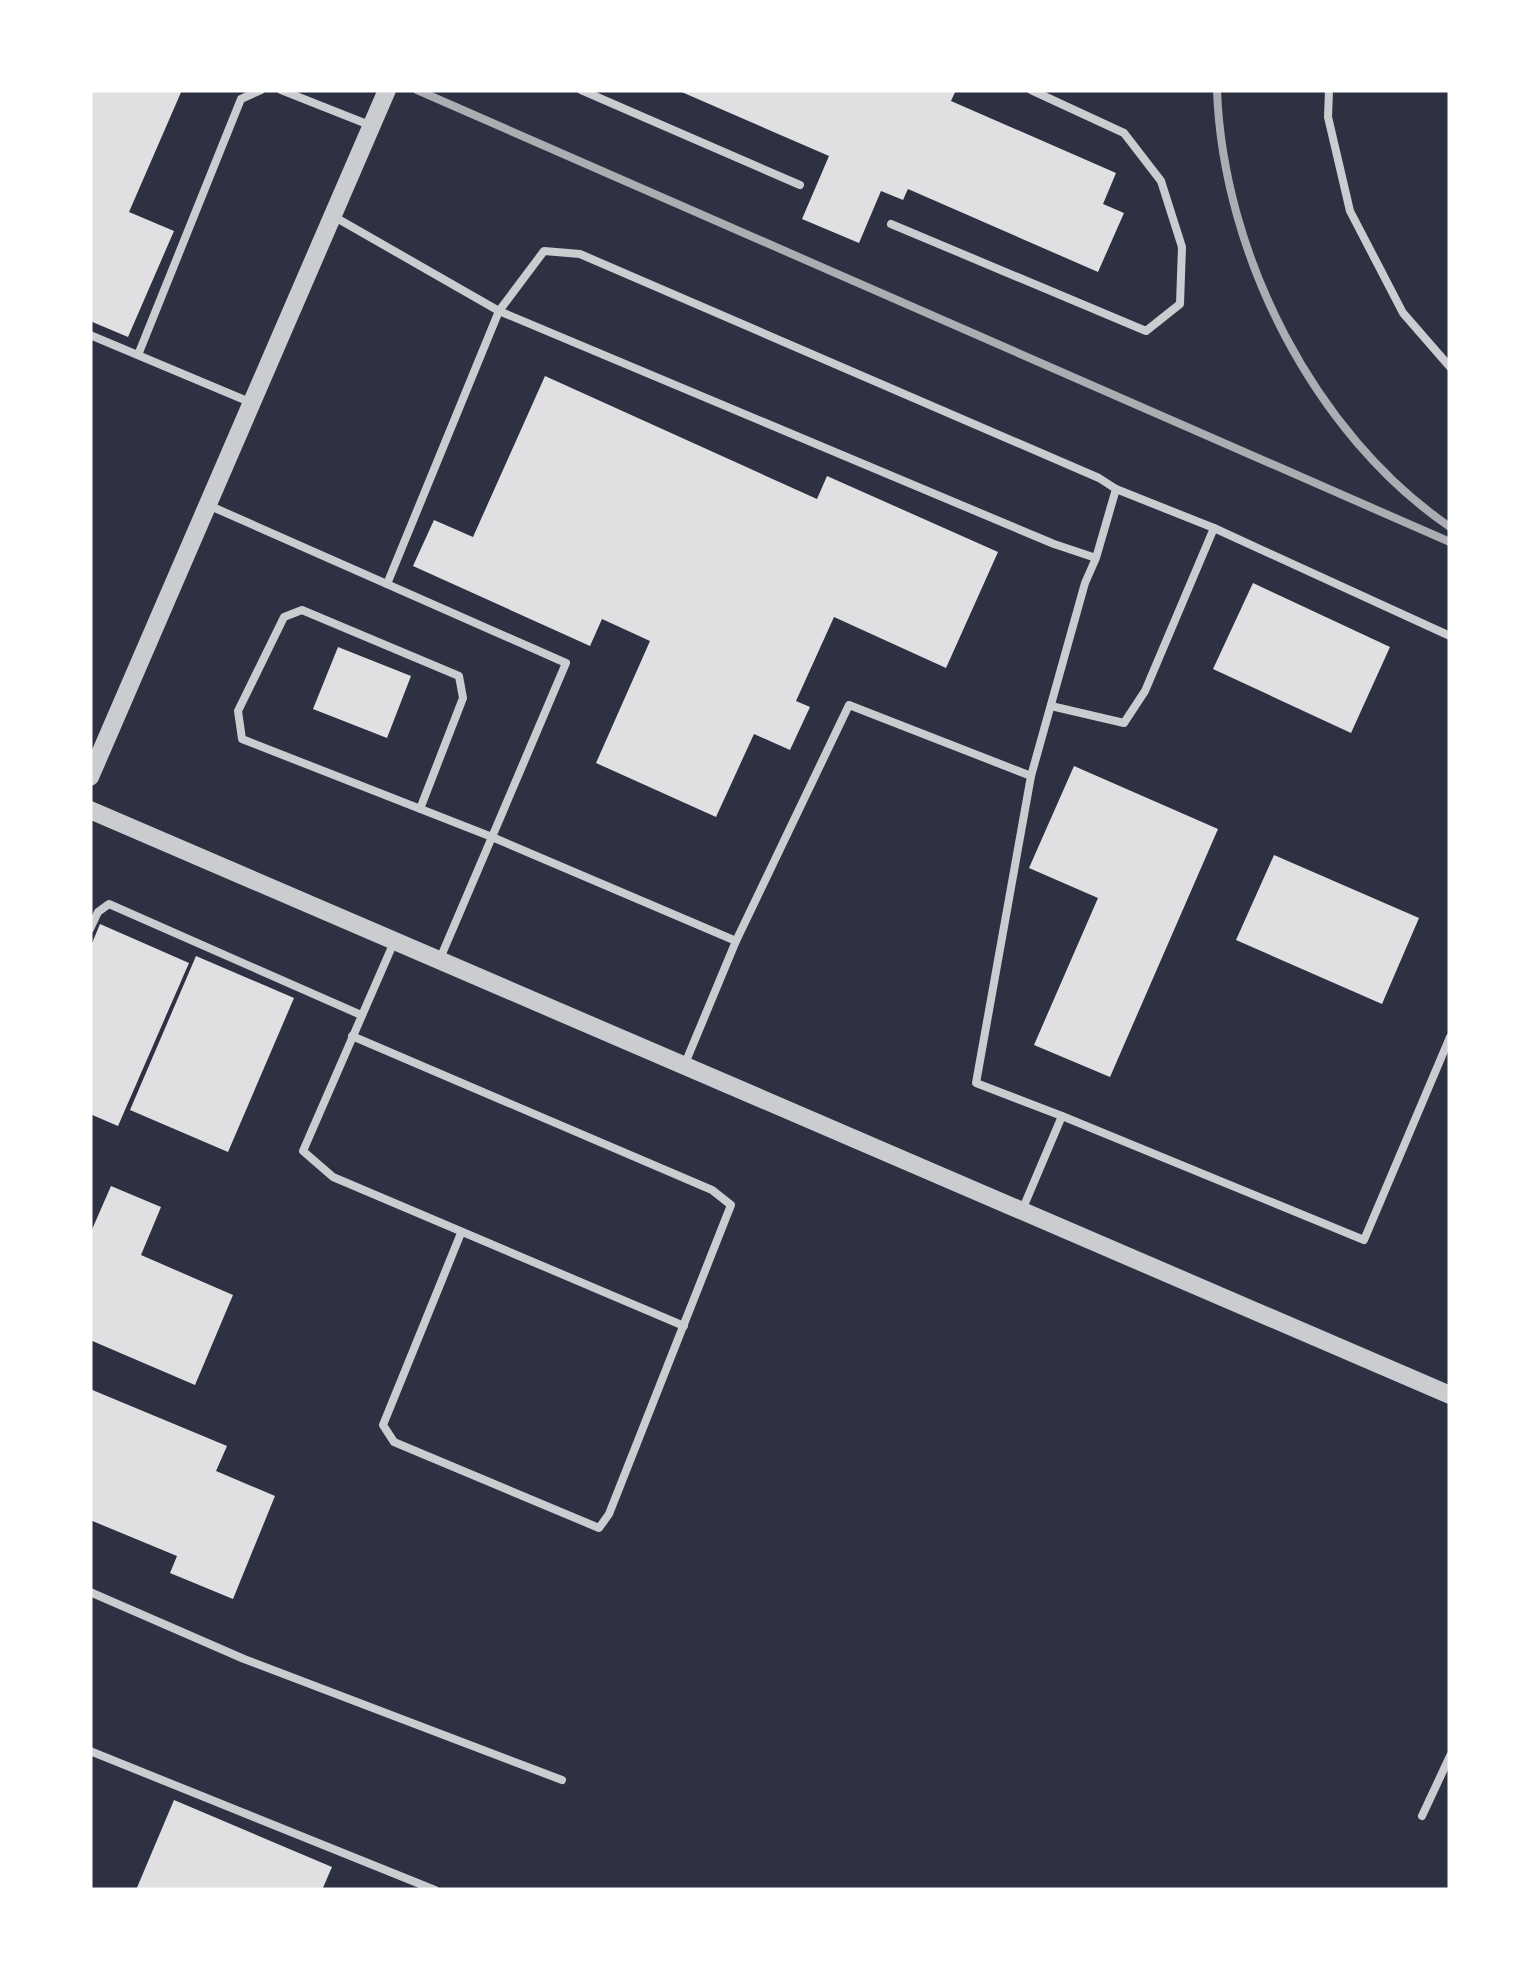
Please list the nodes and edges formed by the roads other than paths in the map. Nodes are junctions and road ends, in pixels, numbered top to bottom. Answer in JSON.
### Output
{"nodes":[{"id":1,"x":262,"y":90,"type":"edge"},
{"id":2,"x":282,"y":90,"type":"edge"},
{"id":3,"x":387,"y":90,"type":"edge"},
{"id":4,"x":581,"y":90,"type":"edge"},
{"id":5,"x":1030,"y":90,"type":"edge"},
{"id":6,"x":1329,"y":90,"type":"edge"},
{"id":7,"x":372,"y":126,"type":"junction"},
{"id":8,"x":800,"y":185,"type":"dead end"},
{"id":9,"x":333,"y":216,"type":"junction"},
{"id":10,"x":891,"y":224,"type":"dead end"},
{"id":11,"x":499,"y":311,"type":"junction"},
{"id":12,"x":90,"y":335,"type":"edge"},
{"id":13,"x":138,"y":355,"type":"junction"},
{"id":14,"x":1450,"y":367,"type":"edge"},
{"id":15,"x":252,"y":403,"type":"junction"},
{"id":16,"x":1116,"y":489,"type":"junction"},
{"id":17,"x":208,"y":505,"type":"junction"},
{"id":18,"x":1214,"y":528,"type":"junction"},
{"id":19,"x":1096,"y":558,"type":"junction"},
{"id":20,"x":387,"y":584,"type":"junction"},
{"id":21,"x":1450,"y":636,"type":"edge"},
{"id":22,"x":1051,"y":706,"type":"junction"},
{"id":23,"x":1032,"y":776,"type":"junction"},
{"id":24,"x":90,"y":777,"type":"edge"},
{"id":25,"x":420,"y":809,"type":"junction"},
{"id":26,"x":90,"y":810,"type":"edge"},
{"id":27,"x":492,"y":838,"type":"junction"},
{"id":28,"x":90,"y":930,"type":"edge"},
{"id":29,"x":736,"y":941,"type":"junction"},
{"id":30,"x":394,"y":942,"type":"junction"},
{"id":31,"x":439,"y":961,"type":"junction"},
{"id":32,"x":361,"y":1015,"type":"junction"},
{"id":33,"x":352,"y":1036,"type":"junction"},
{"id":34,"x":1450,"y":1037,"type":"edge"},
{"id":35,"x":684,"y":1066,"type":"junction"},
{"id":36,"x":1062,"y":1116,"type":"junction"},
{"id":37,"x":1022,"y":1211,"type":"junction"},
{"id":38,"x":461,"y":1233,"type":"junction"},
{"id":39,"x":684,"y":1326,"type":"junction"},
{"id":40,"x":1450,"y":1396,"type":"edge"},
{"id":41,"x":90,"y":1592,"type":"edge"},
{"id":42,"x":90,"y":1751,"type":"edge"},
{"id":43,"x":1450,"y":1756,"type":"edge"},
{"id":44,"x":562,"y":1780,"type":"dead end"},
{"id":45,"x":1422,"y":1816,"type":"dead end"},
{"id":46,"x":435,"y":1890,"type":"edge"}],
"edges":[{"from":1,"to":13,"type":"lane"},
{"from":2,"to":7,"type":"lane"},
{"from":3,"to":7,"type":"street"},
{"from":4,"to":8,"type":"lane"},
{"from":5,"to":10,"type":"lane"},
{"from":6,"to":14,"type":"lane"},
{"from":7,"to":9,"type":"street"},
{"from":9,"to":11,"type":"lane"},
{"from":9,"to":15,"type":"street"},
{"from":11,"to":16,"type":"lane"},
{"from":11,"to":19,"type":"lane"},
{"from":11,"to":20,"type":"lane"},
{"from":12,"to":13,"type":"lane"},
{"from":13,"to":15,"type":"lane"},
{"from":15,"to":17,"type":"street"},
{"from":16,"to":18,"type":"lane"},
{"from":16,"to":19,"type":"lane"},
{"from":17,"to":20,"type":"lane"},
{"from":17,"to":24,"type":"street"},
{"from":18,"to":21,"type":"lane"},
{"from":18,"to":22,"type":"lane"},
{"from":19,"to":22,"type":"lane"},
{"from":20,"to":27,"type":"lane"},
{"from":22,"to":23,"type":"lane"},
{"from":23,"to":29,"type":"lane"},
{"from":23,"to":36,"type":"lane"},
{"from":25,"to":25,"type":"lane"},
{"from":25,"to":27,"type":"lane"},
{"from":26,"to":30,"type":"street"},
{"from":27,"to":29,"type":"lane"},
{"from":27,"to":31,"type":"lane"},
{"from":28,"to":32,"type":"lane"},
{"from":29,"to":35,"type":"lane"},
{"from":30,"to":31,"type":"street"},
{"from":30,"to":32,"type":"lane"},
{"from":31,"to":35,"type":"street"},
{"from":32,"to":33,"type":"lane"},
{"from":33,"to":38,"type":"lane"},
{"from":33,"to":39,"type":"lane"},
{"from":34,"to":36,"type":"lane"},
{"from":35,"to":37,"type":"street"},
{"from":36,"to":37,"type":"lane"},
{"from":37,"to":40,"type":"street"},
{"from":38,"to":39,"type":"lane"},
{"from":38,"to":39,"type":"lane"},
{"from":41,"to":44,"type":"lane"},
{"from":42,"to":46,"type":"lane"},
{"from":43,"to":45,"type":"lane"}]}
